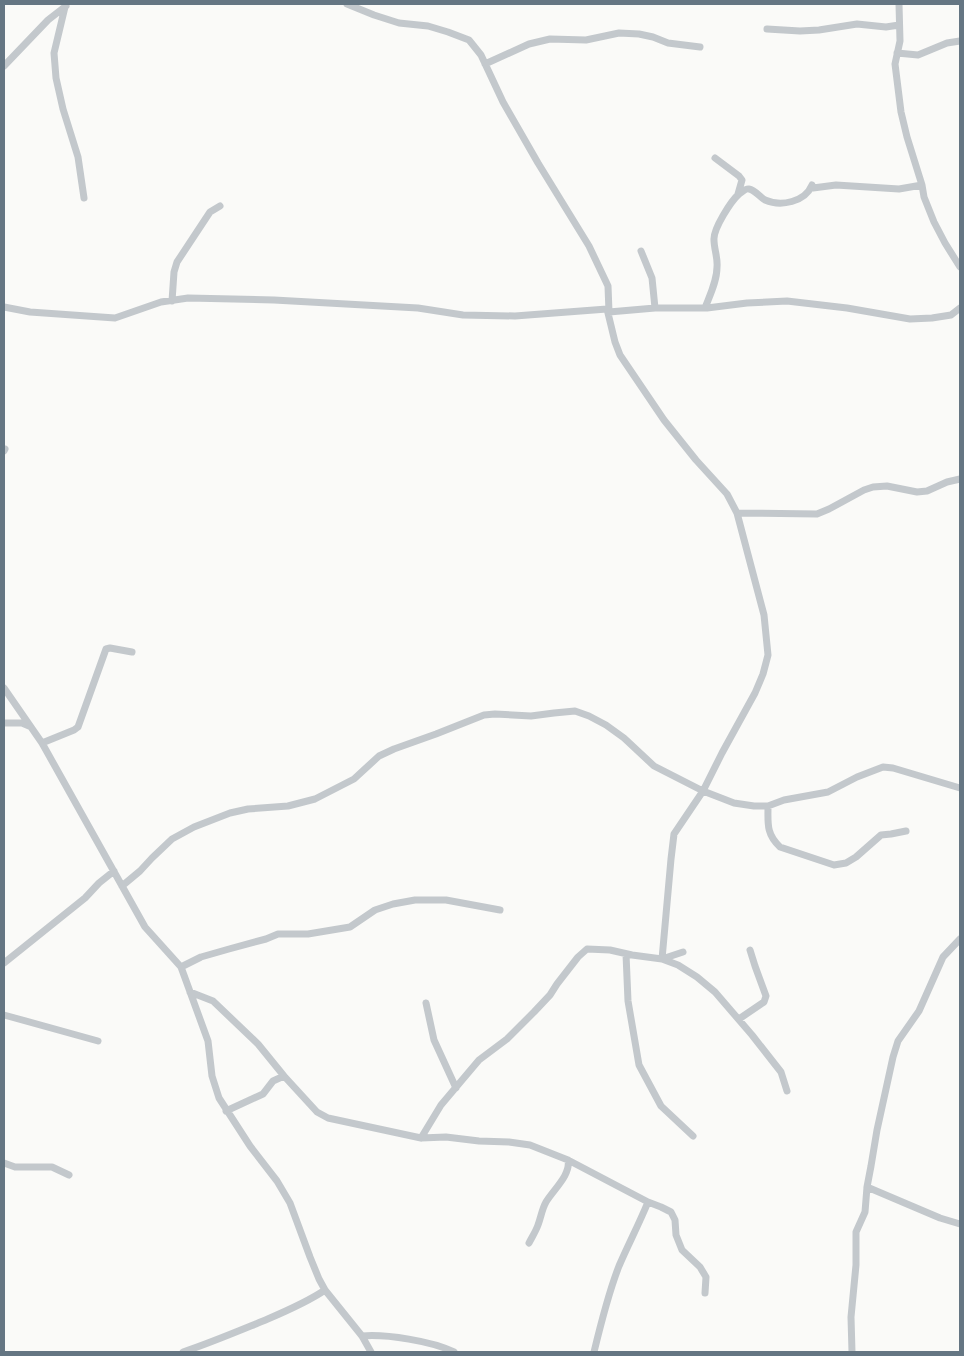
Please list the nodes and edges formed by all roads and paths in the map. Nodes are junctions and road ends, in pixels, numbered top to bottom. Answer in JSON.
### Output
{"nodes":[{"id":1,"x":347,"y":4,"type":"edge"},
{"id":2,"x":900,"y":4,"type":"edge"},
{"id":3,"x":67,"y":5,"type":"edge"},
{"id":4,"x":900,"y":25,"type":"junction"},
{"id":5,"x":767,"y":29,"type":"dead end"},
{"id":6,"x":960,"y":41,"type":"edge"},
{"id":7,"x":700,"y":47,"type":"dead end"},
{"id":8,"x":897,"y":53,"type":"junction"},
{"id":9,"x":485,"y":64,"type":"junction"},
{"id":10,"x":4,"y":66,"type":"edge"},
{"id":11,"x":715,"y":158,"type":"dead end"},
{"id":12,"x":922,"y":185,"type":"junction"},
{"id":13,"x":738,"y":194,"type":"junction"},
{"id":14,"x":84,"y":198,"type":"dead end"},
{"id":15,"x":220,"y":206,"type":"dead end"},
{"id":16,"x":641,"y":251,"type":"dead end"},
{"id":17,"x":960,"y":267,"type":"edge"},
{"id":18,"x":172,"y":301,"type":"junction"},
{"id":19,"x":4,"y":307,"type":"edge"},
{"id":20,"x":655,"y":308,"type":"junction"},
{"id":21,"x":705,"y":308,"type":"junction"},
{"id":22,"x":960,"y":308,"type":"edge"},
{"id":23,"x":608,"y":310,"type":"junction"},
{"id":24,"x":960,"y":479,"type":"edge"},
{"id":25,"x":737,"y":514,"type":"junction"},
{"id":26,"x":132,"y":652,"type":"dead end"},
{"id":27,"x":4,"y":688,"type":"edge"},
{"id":28,"x":4,"y":724,"type":"edge"},
{"id":29,"x":29,"y":726,"type":"junction"},
{"id":30,"x":42,"y":743,"type":"junction"},
{"id":31,"x":960,"y":788,"type":"edge"},
{"id":32,"x":703,"y":791,"type":"junction"},
{"id":33,"x":768,"y":806,"type":"junction"},
{"id":34,"x":906,"y":831,"type":"dead end"},
{"id":35,"x":114,"y":871,"type":"junction"},
{"id":36,"x":122,"y":886,"type":"junction"},
{"id":37,"x":500,"y":910,"type":"dead end"},
{"id":38,"x":960,"y":939,"type":"edge"},
{"id":39,"x":750,"y":950,"type":"dead end"},
{"id":40,"x":683,"y":952,"type":"dead end"},
{"id":41,"x":626,"y":954,"type":"junction"},
{"id":42,"x":662,"y":959,"type":"junction"},
{"id":43,"x":4,"y":963,"type":"edge"},
{"id":44,"x":181,"y":967,"type":"junction"},
{"id":45,"x":190,"y":992,"type":"junction"},
{"id":46,"x":426,"y":1003,"type":"dead end"},
{"id":47,"x":4,"y":1015,"type":"edge"},
{"id":48,"x":739,"y":1019,"type":"junction"},
{"id":49,"x":98,"y":1041,"type":"dead end"},
{"id":50,"x":284,"y":1076,"type":"junction"},
{"id":51,"x":456,"y":1088,"type":"junction"},
{"id":52,"x":788,"y":1091,"type":"dead end"},
{"id":53,"x":226,"y":1111,"type":"junction"},
{"id":54,"x":693,"y":1136,"type":"dead end"},
{"id":55,"x":421,"y":1138,"type":"junction"},
{"id":56,"x":568,"y":1160,"type":"junction"},
{"id":57,"x":4,"y":1163,"type":"edge"},
{"id":58,"x":69,"y":1175,"type":"dead end"},
{"id":59,"x":866,"y":1187,"type":"junction"},
{"id":60,"x":648,"y":1202,"type":"junction"},
{"id":61,"x":960,"y":1224,"type":"edge"},
{"id":62,"x":529,"y":1243,"type":"dead end"},
{"id":63,"x":325,"y":1290,"type":"junction"},
{"id":64,"x":705,"y":1293,"type":"dead end"},
{"id":65,"x":362,"y":1336,"type":"junction"},
{"id":66,"x":183,"y":1352,"type":"edge"},
{"id":67,"x":371,"y":1352,"type":"edge"},
{"id":68,"x":454,"y":1352,"type":"edge"},
{"id":69,"x":594,"y":1352,"type":"edge"},
{"id":70,"x":852,"y":1352,"type":"edge"}],
"edges":[{"from":1,"to":9,"type":"street"},
{"from":2,"to":4,"type":"street"},
{"from":3,"to":10,"type":"street"},
{"from":3,"to":14,"type":"street"},
{"from":4,"to":5,"type":"street"},
{"from":4,"to":8,"type":"street"},
{"from":6,"to":8,"type":"street"},
{"from":7,"to":9,"type":"street"},
{"from":8,"to":12,"type":"street"},
{"from":9,"to":23,"type":"street"},
{"from":11,"to":13,"type":"street"},
{"from":12,"to":13,"type":"street"},
{"from":12,"to":17,"type":"street"},
{"from":13,"to":21,"type":"street"},
{"from":15,"to":18,"type":"street"},
{"from":16,"to":20,"type":"street"},
{"from":18,"to":19,"type":"street"},
{"from":18,"to":23,"type":"street"},
{"from":20,"to":21,"type":"street"},
{"from":20,"to":23,"type":"street"},
{"from":21,"to":22,"type":"street"},
{"from":23,"to":25,"type":"street"},
{"from":24,"to":25,"type":"street"},
{"from":25,"to":32,"type":"street"},
{"from":26,"to":30,"type":"street"},
{"from":27,"to":29,"type":"street"},
{"from":28,"to":29,"type":"street"},
{"from":29,"to":30,"type":"street"},
{"from":30,"to":35,"type":"street"},
{"from":31,"to":33,"type":"street"},
{"from":32,"to":33,"type":"street"},
{"from":32,"to":36,"type":"street"},
{"from":32,"to":42,"type":"street"},
{"from":33,"to":34,"type":"street"},
{"from":35,"to":36,"type":"street"},
{"from":35,"to":43,"type":"street"},
{"from":36,"to":44,"type":"street"},
{"from":37,"to":44,"type":"street"},
{"from":38,"to":59,"type":"street"},
{"from":39,"to":48,"type":"street"},
{"from":40,"to":42,"type":"street"},
{"from":41,"to":42,"type":"street"},
{"from":41,"to":51,"type":"street"},
{"from":41,"to":54,"type":"street"},
{"from":42,"to":48,"type":"street"},
{"from":44,"to":45,"type":"street"},
{"from":45,"to":50,"type":"street"},
{"from":45,"to":53,"type":"street"},
{"from":46,"to":51,"type":"street"},
{"from":47,"to":49,"type":"street"},
{"from":48,"to":52,"type":"street"},
{"from":50,"to":53,"type":"street"},
{"from":50,"to":55,"type":"street"},
{"from":51,"to":55,"type":"street"},
{"from":53,"to":63,"type":"street"},
{"from":55,"to":56,"type":"street"},
{"from":56,"to":60,"type":"street"},
{"from":56,"to":62,"type":"street"},
{"from":57,"to":58,"type":"street"},
{"from":59,"to":61,"type":"street"},
{"from":59,"to":70,"type":"street"},
{"from":60,"to":64,"type":"street"},
{"from":60,"to":69,"type":"street"},
{"from":63,"to":65,"type":"street"},
{"from":63,"to":66,"type":"street"},
{"from":65,"to":67,"type":"street"},
{"from":65,"to":68,"type":"street"}]}
